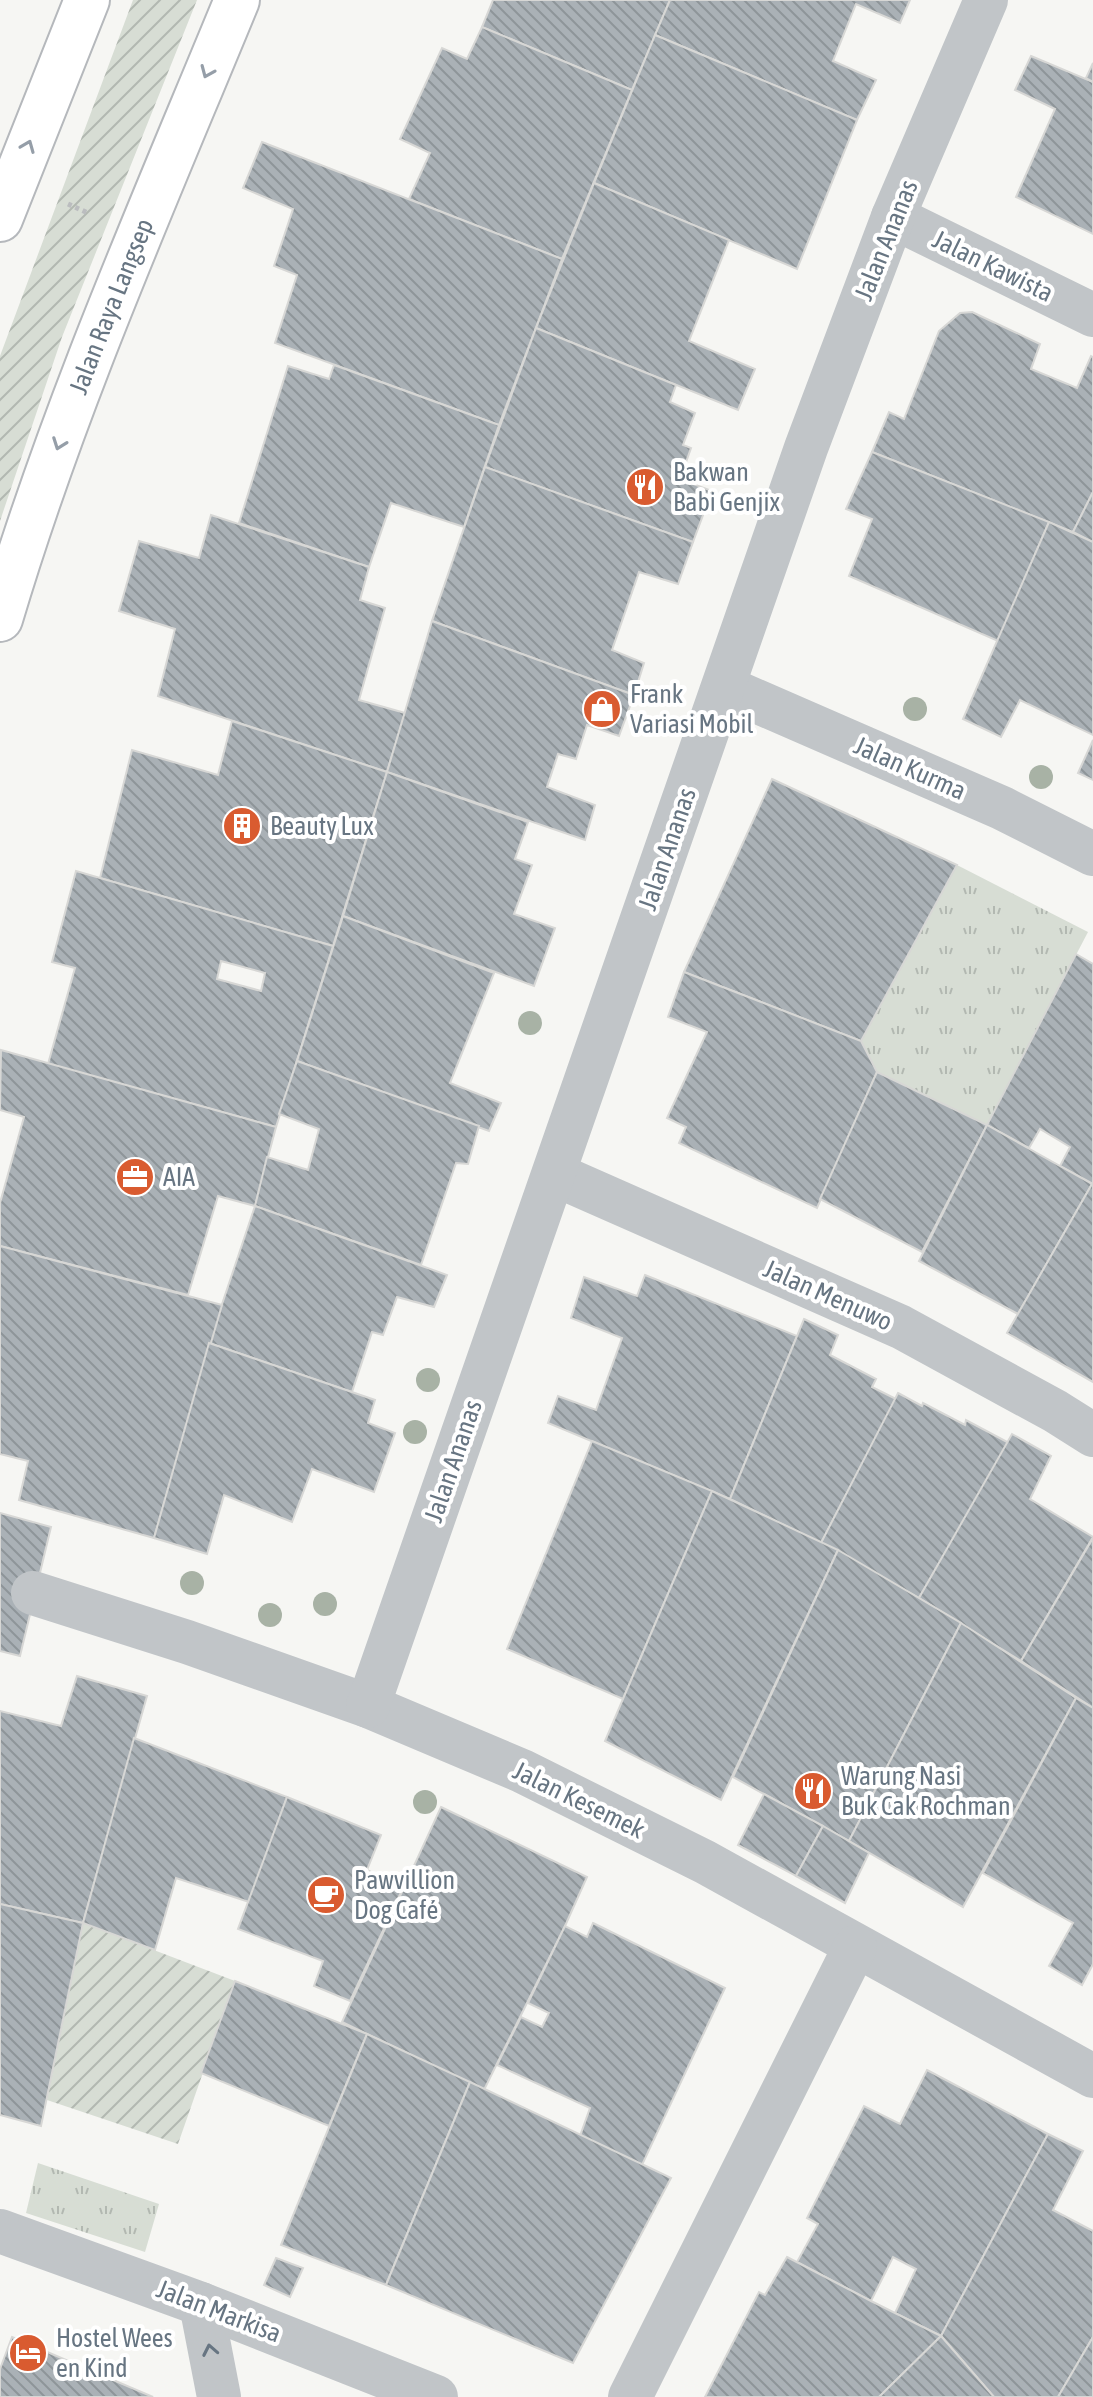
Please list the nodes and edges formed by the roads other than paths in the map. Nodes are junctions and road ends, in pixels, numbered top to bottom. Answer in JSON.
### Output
{"nodes":[{"id":1,"x":87,"y":0,"type":"edge"},
{"id":2,"x":237,"y":0,"type":"edge"},
{"id":3,"x":986,"y":0,"type":"edge"},
{"id":4,"x":893,"y":217,"type":"junction"},
{"id":5,"x":0,"y":219,"type":"edge"},
{"id":6,"x":1093,"y":315,"type":"edge"},
{"id":7,"x":0,"y":619,"type":"edge"},
{"id":8,"x":724,"y":687,"type":"junction"},
{"id":9,"x":1093,"y":854,"type":"edge"},
{"id":10,"x":554,"y":1174,"type":"junction"},
{"id":11,"x":1093,"y":1435,"type":"edge"},
{"id":12,"x":33,"y":1593,"type":"dead end"},
{"id":13,"x":368,"y":1706,"type":"junction"},
{"id":14,"x":855,"y":1947,"type":"junction"},
{"id":15,"x":1093,"y":2076,"type":"edge"},
{"id":16,"x":0,"y":2231,"type":"edge"},
{"id":17,"x":201,"y":2304,"type":"junction"},
{"id":18,"x":382,"y":2388,"type":"edge"},
{"id":19,"x":219,"y":2397,"type":"edge"},
{"id":20,"x":436,"y":2397,"type":"edge"},
{"id":21,"x":630,"y":2397,"type":"edge"}],
"edges":[{"from":5,"to":1,"type":"main road","one_way":true},
{"from":2,"to":7,"type":"main road","name":"Jalan Raya Langsep","one_way":true},
{"from":3,"to":4,"type":"street","name":"Jalan Ananas"},
{"from":4,"to":6,"type":"street","name":"Jalan Kawista"},
{"from":4,"to":8,"type":"street","name":"Jalan Ananas"},
{"from":8,"to":9,"type":"street","name":"Jalan Kurma"},
{"from":8,"to":10,"type":"street","name":"Jalan Ananas"},
{"from":10,"to":11,"type":"street","name":"Jalan Menuwo"},
{"from":10,"to":13,"type":"street","name":"Jalan Ananas"},
{"from":12,"to":13,"type":"street","name":"Jalan Kesemek"},
{"from":13,"to":14,"type":"street","name":"Jalan Kesemek"},
{"from":14,"to":15,"type":"street","name":"Jalan Kesemek"},
{"from":14,"to":21,"type":"street"},
{"from":16,"to":17,"type":"street","name":"Jalan Markisa"},
{"from":17,"to":18,"type":"street","name":"Jalan Markisa"},
{"from":19,"to":17,"type":"street","one_way":true},
{"from":18,"to":20,"type":"street","name":"Jalan Markisa"}]}
